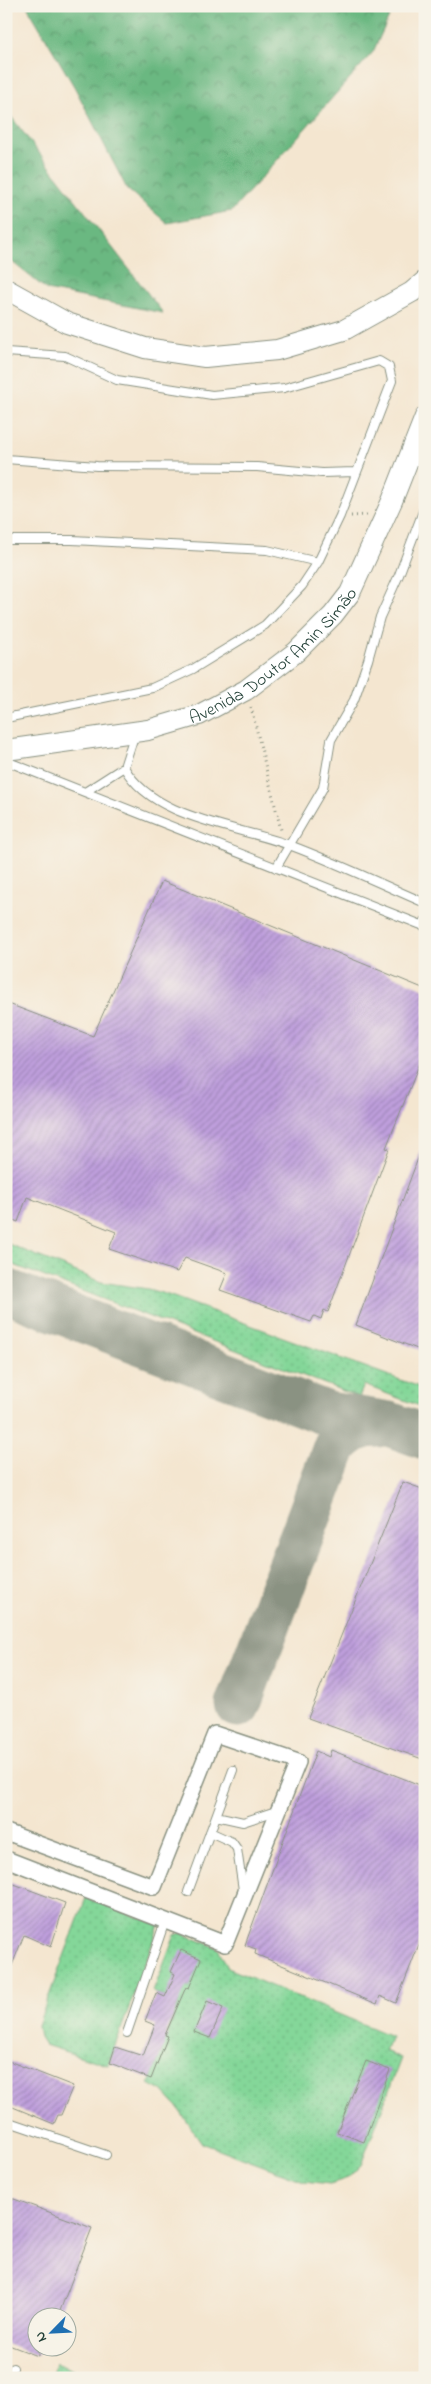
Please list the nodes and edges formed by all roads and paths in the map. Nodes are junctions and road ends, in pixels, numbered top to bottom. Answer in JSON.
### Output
{"nodes":[{"id":1,"x":425,"y":281,"type":"edge"},
{"id":2,"x":6,"y":289,"type":"edge"},
{"id":3,"x":6,"y":352,"type":"edge"},
{"id":4,"x":425,"y":417,"type":"edge"},
{"id":5,"x":6,"y":459,"type":"edge"},
{"id":6,"x":355,"y":472,"type":"junction"},
{"id":7,"x":425,"y":506,"type":"edge"},
{"id":8,"x":6,"y":540,"type":"edge"},
{"id":9,"x":318,"y":562,"type":"junction"},
{"id":10,"x":246,"y":690,"type":"junction"},
{"id":11,"x":6,"y":718,"type":"edge"},
{"id":12,"x":135,"y":732,"type":"junction"},
{"id":13,"x":6,"y":750,"type":"edge"},
{"id":14,"x":6,"y":761,"type":"edge"},
{"id":15,"x":124,"y":767,"type":"junction"},
{"id":16,"x":85,"y":792,"type":"junction"},
{"id":17,"x":289,"y":845,"type":"junction"},
{"id":18,"x":276,"y":868,"type":"junction"},
{"id":19,"x":425,"y":903,"type":"edge"},
{"id":20,"x":425,"y":921,"type":"edge"},
{"id":21,"x":233,"y":1770,"type":"dead end"},
{"id":22,"x":279,"y":1810,"type":"junction"},
{"id":23,"x":216,"y":1816,"type":"junction"},
{"id":24,"x":6,"y":1832,"type":"edge"},
{"id":25,"x":210,"y":1832,"type":"junction"},
{"id":26,"x":6,"y":1860,"type":"edge"},
{"id":27,"x":188,"y":1892,"type":"dead end"},
{"id":28,"x":244,"y":1896,"type":"junction"},
{"id":29,"x":165,"y":1920,"type":"junction"},
{"id":30,"x":127,"y":2033,"type":"dead end"},
{"id":31,"x":6,"y":2121,"type":"edge"},
{"id":32,"x":106,"y":2155,"type":"dead end"},
{"id":33,"x":13,"y":2368,"type":"dead end"},
{"id":34,"x":10,"y":2378,"type":"edge"}],
"edges":[{"from":1,"to":2,"type":"street"},
{"from":3,"to":6,"type":"lane"},
{"from":4,"to":10,"type":"street","name":"Avenida Doutor Amin Simão"},
{"from":5,"to":6,"type":"lane"},
{"from":6,"to":9,"type":"lane"},
{"from":7,"to":17,"type":"lane"},
{"from":8,"to":9,"type":"lane"},
{"from":9,"to":11,"type":"lane"},
{"from":10,"to":12,"type":"street","name":"Avenida Doutor Amin Simão"},
{"from":10,"to":17,"type":"path"},
{"from":12,"to":13,"type":"street","name":"Avenida Doutor Amin Simão"},
{"from":12,"to":15,"type":"lane"},
{"from":14,"to":16,"type":"lane"},
{"from":15,"to":16,"type":"lane"},
{"from":15,"to":17,"type":"lane"},
{"from":16,"to":18,"type":"lane"},
{"from":17,"to":18,"type":"lane"},
{"from":17,"to":19,"type":"lane"},
{"from":18,"to":20,"type":"lane"},
{"from":21,"to":23,"type":"lane"},
{"from":22,"to":23,"type":"lane"},
{"from":22,"to":24,"type":"street"},
{"from":22,"to":28,"type":"street"},
{"from":23,"to":25,"type":"lane"},
{"from":25,"to":27,"type":"lane"},
{"from":25,"to":28,"type":"lane"},
{"from":26,"to":29,"type":"street"},
{"from":28,"to":29,"type":"street"},
{"from":29,"to":30,"type":"lane"},
{"from":31,"to":32,"type":"lane"},
{"from":33,"to":34,"type":"lane"}]}
